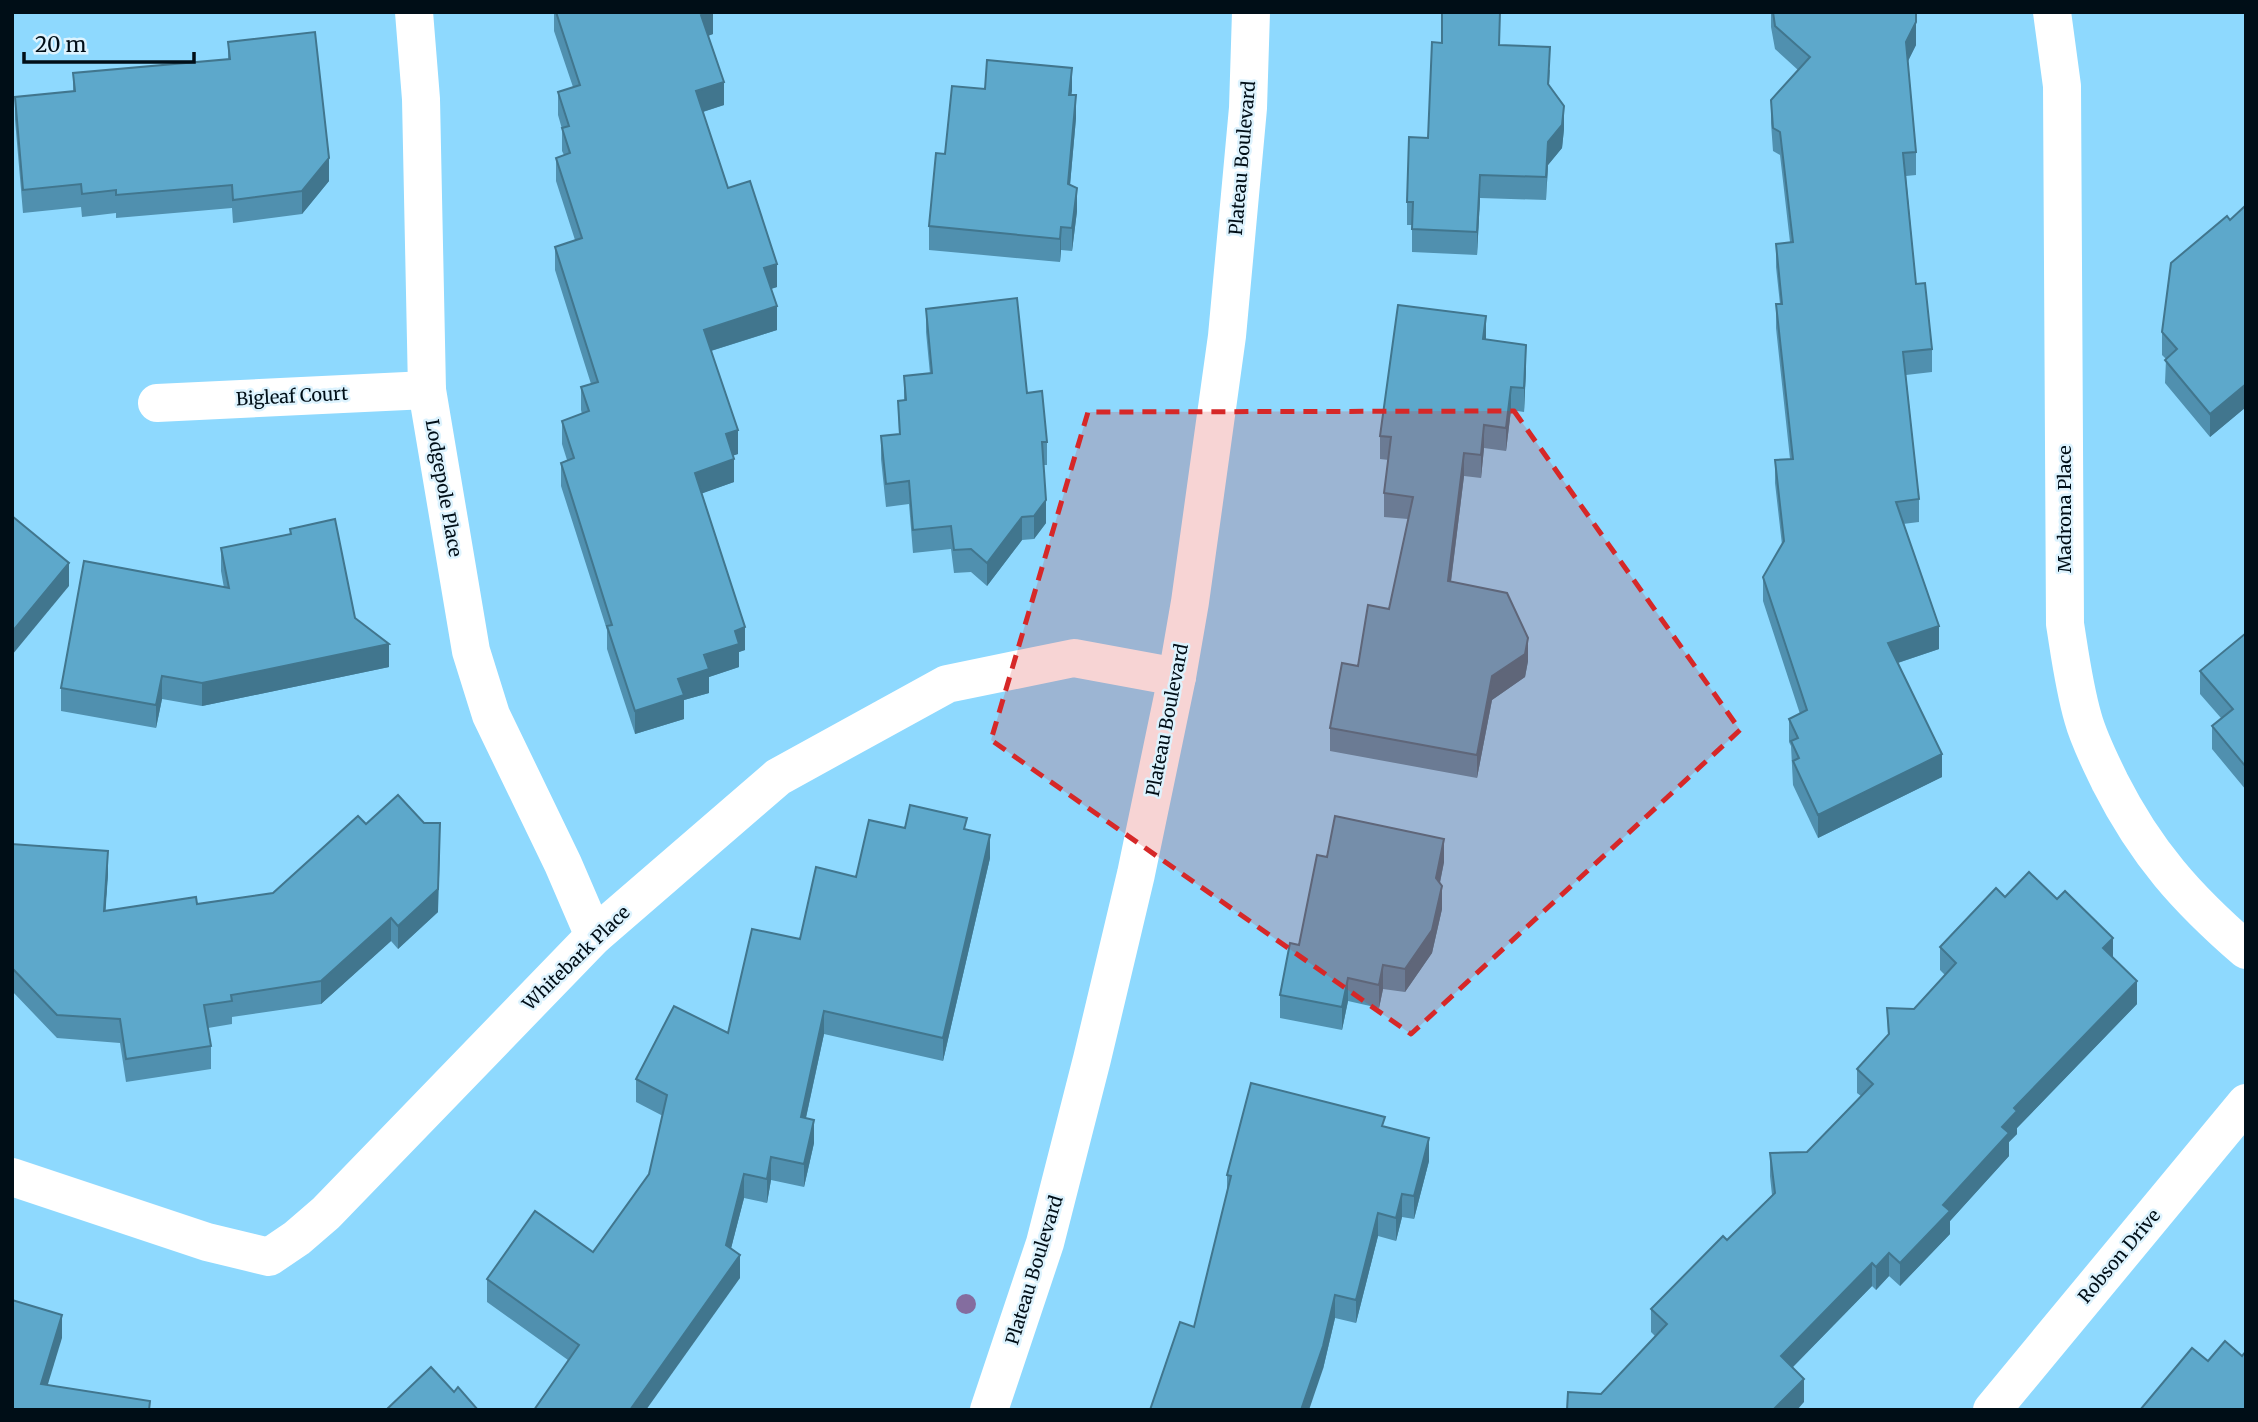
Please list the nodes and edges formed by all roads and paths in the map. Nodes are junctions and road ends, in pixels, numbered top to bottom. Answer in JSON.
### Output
{"nodes":[{"id":1,"x":414,"y":12,"type":"edge"},
{"id":2,"x":1251,"y":12,"type":"edge"},
{"id":3,"x":2052,"y":12,"type":"edge"},
{"id":4,"x":427,"y":390,"type":"junction"},
{"id":5,"x":156,"y":403,"type":"dead end"},
{"id":6,"x":1177,"y":677,"type":"junction"},
{"id":7,"x":594,"y":936,"type":"junction"},
{"id":8,"x":2246,"y":950,"type":"edge"},
{"id":9,"x":2246,"y":1103,"type":"edge"},
{"id":10,"x":12,"y":1177,"type":"edge"},
{"id":11,"x":989,"y":1410,"type":"edge"},
{"id":12,"x":1992,"y":1410,"type":"edge"}],
"edges":[{"from":1,"to":4,"type":"street","name":"Lodgepole Place"},
{"from":2,"to":6,"type":"street","name":"Plateau Boulevard"},
{"from":3,"to":8,"type":"street","name":"Madrona Place"},
{"from":4,"to":5,"type":"street","name":"Bigleaf Court"},
{"from":4,"to":7,"type":"street","name":"Lodgepole Place"},
{"from":6,"to":7,"type":"street","name":"Whitebark Place"},
{"from":6,"to":11,"type":"street","name":"Plateau Boulevard"},
{"from":7,"to":10,"type":"street","name":"Whitebark Place"},
{"from":9,"to":12,"type":"street","name":"Robson Drive"}]}
